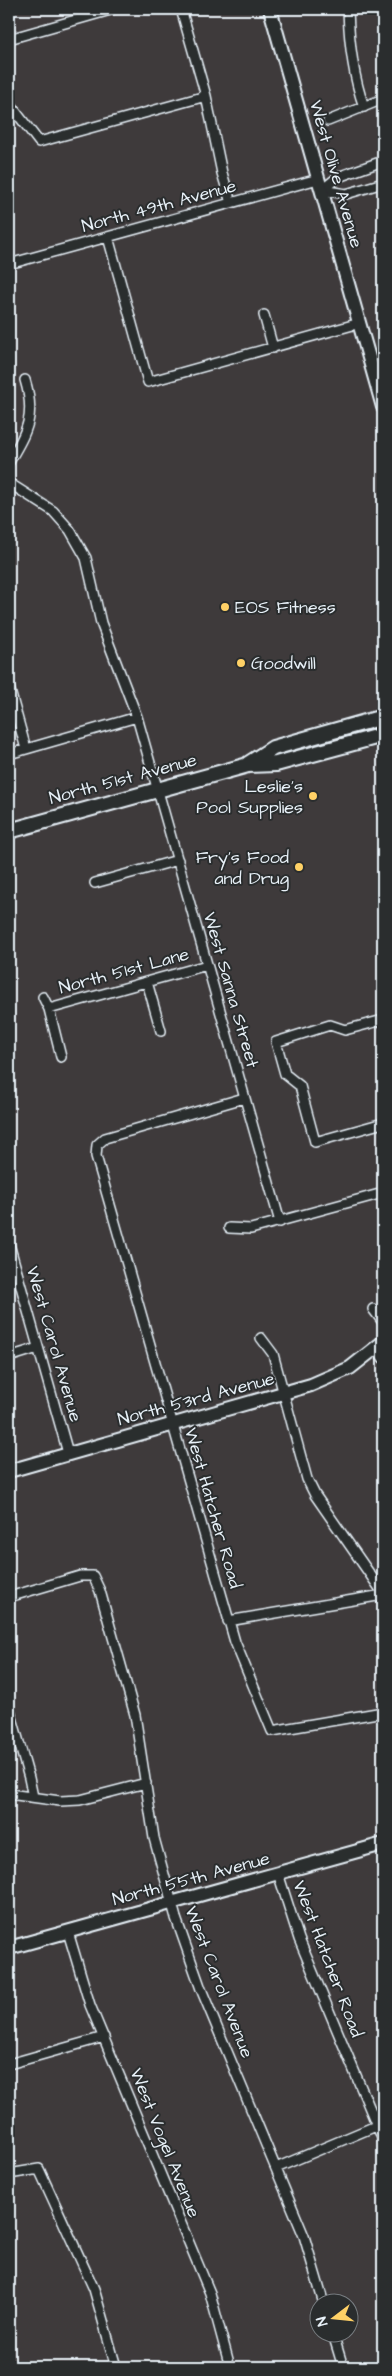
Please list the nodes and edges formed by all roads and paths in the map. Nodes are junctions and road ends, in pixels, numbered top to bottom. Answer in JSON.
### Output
{"nodes":[{"id":1,"x":114,"y":9,"type":"edge"},
{"id":2,"x":181,"y":9,"type":"edge"},
{"id":3,"x":270,"y":9,"type":"edge"},
{"id":4,"x":348,"y":9,"type":"edge"},
{"id":5,"x":9,"y":39,"type":"edge"},
{"id":6,"x":206,"y":96,"type":"junction"},
{"id":7,"x":383,"y":99,"type":"edge"},
{"id":8,"x":9,"y":103,"type":"edge"},
{"id":9,"x":364,"y":107,"type":"junction"},
{"id":10,"x":328,"y":121,"type":"dead end"},
{"id":11,"x":383,"y":161,"type":"edge"},
{"id":12,"x":383,"y":183,"type":"edge"},
{"id":13,"x":320,"y":184,"type":"junction"},
{"id":14,"x":231,"y":203,"type":"junction"},
{"id":15,"x":108,"y":237,"type":"junction"},
{"id":16,"x":9,"y":264,"type":"edge"},
{"id":17,"x":264,"y":315,"type":"dead end"},
{"id":18,"x":360,"y":324,"type":"junction"},
{"id":19,"x":273,"y":348,"type":"junction"},
{"id":20,"x":25,"y":380,"type":"dead end"},
{"id":21,"x":383,"y":407,"type":"edge"},
{"id":22,"x":9,"y":462,"type":"edge"},
{"id":23,"x":9,"y":483,"type":"edge"},
{"id":24,"x":9,"y":687,"type":"edge"},
{"id":25,"x":137,"y":717,"type":"junction"},
{"id":26,"x":383,"y":718,"type":"edge"},
{"id":27,"x":383,"y":735,"type":"edge"},
{"id":28,"x":26,"y":749,"type":"junction"},
{"id":29,"x":9,"y":754,"type":"edge"},
{"id":30,"x":248,"y":764,"type":"junction"},
{"id":31,"x":158,"y":789,"type":"junction"},
{"id":32,"x":9,"y":830,"type":"edge"},
{"id":33,"x":178,"y":860,"type":"junction"},
{"id":34,"x":95,"y":883,"type":"dead end"},
{"id":35,"x":207,"y":965,"type":"junction"},
{"id":36,"x":147,"y":982,"type":"junction"},
{"id":37,"x":43,"y":997,"type":"dead end"},
{"id":38,"x":49,"y":1009,"type":"junction"},
{"id":39,"x":383,"y":1020,"type":"edge"},
{"id":40,"x":161,"y":1031,"type":"dead end"},
{"id":41,"x":61,"y":1057,"type":"dead end"},
{"id":42,"x":244,"y":1098,"type":"junction"},
{"id":43,"x":383,"y":1123,"type":"edge"},
{"id":44,"x":383,"y":1193,"type":"edge"},
{"id":45,"x":280,"y":1222,"type":"junction"},
{"id":46,"x":229,"y":1228,"type":"dead end"},
{"id":47,"x":9,"y":1244,"type":"edge"},
{"id":48,"x":373,"y":1309,"type":"dead end"},
{"id":49,"x":383,"y":1322,"type":"edge"},
{"id":50,"x":261,"y":1338,"type":"dead end"},
{"id":51,"x":38,"y":1348,"type":"junction"},
{"id":52,"x":381,"y":1349,"type":"edge"},
{"id":53,"x":9,"y":1356,"type":"edge"},
{"id":54,"x":284,"y":1393,"type":"junction"},
{"id":55,"x":172,"y":1424,"type":"junction"},
{"id":56,"x":68,"y":1453,"type":"junction"},
{"id":57,"x":9,"y":1471,"type":"edge"},
{"id":58,"x":383,"y":1594,"type":"edge"},
{"id":59,"x":9,"y":1597,"type":"edge"},
{"id":60,"x":228,"y":1621,"type":"junction"},
{"id":61,"x":9,"y":1707,"type":"edge"},
{"id":62,"x":383,"y":1712,"type":"edge"},
{"id":63,"x":146,"y":1783,"type":"junction"},
{"id":64,"x":9,"y":1794,"type":"edge"},
{"id":65,"x":33,"y":1797,"type":"junction"},
{"id":66,"x":383,"y":1844,"type":"edge"},
{"id":67,"x":278,"y":1873,"type":"junction"},
{"id":68,"x":171,"y":1902,"type":"junction"},
{"id":69,"x":68,"y":1932,"type":"junction"},
{"id":70,"x":9,"y":1948,"type":"edge"},
{"id":71,"x":104,"y":2037,"type":"junction"},
{"id":72,"x":9,"y":2064,"type":"edge"},
{"id":73,"x":380,"y":2124,"type":"edge"},
{"id":74,"x":383,"y":2140,"type":"edge"},
{"id":75,"x":276,"y":2168,"type":"junction"},
{"id":76,"x":9,"y":2174,"type":"edge"},
{"id":77,"x":321,"y":2294,"type":"edge"},
{"id":78,"x":336,"y":2344,"type":"edge"},
{"id":79,"x":116,"y":2367,"type":"edge"},
{"id":80,"x":230,"y":2367,"type":"edge"},
{"id":81,"x":343,"y":2367,"type":"edge"}],
"edges":[{"from":1,"to":5,"type":"street"},
{"from":2,"to":6,"type":"street"},
{"from":3,"to":13,"type":"street","name":"West Olive Avenue"},
{"from":4,"to":9,"type":"street"},
{"from":6,"to":8,"type":"street"},
{"from":6,"to":14,"type":"street"},
{"from":7,"to":9,"type":"street"},
{"from":9,"to":10,"type":"street"},
{"from":11,"to":13,"type":"street","name":"North 49th Avenue"},
{"from":12,"to":13,"type":"street","name":"North 49th Avenue"},
{"from":13,"to":14,"type":"street","name":"North 49th Avenue"},
{"from":13,"to":18,"type":"street","name":"West Olive Avenue"},
{"from":14,"to":15,"type":"street","name":"North 49th Avenue"},
{"from":15,"to":16,"type":"street","name":"North 49th Avenue"},
{"from":15,"to":19,"type":"street"},
{"from":17,"to":19,"type":"street"},
{"from":18,"to":19,"type":"street"},
{"from":18,"to":21,"type":"street","name":"West Olive Avenue"},
{"from":20,"to":22,"type":"street"},
{"from":23,"to":25,"type":"street","name":"West Sanna Street"},
{"from":24,"to":28,"type":"street"},
{"from":25,"to":28,"type":"street"},
{"from":25,"to":31,"type":"street","name":"West Sanna Street"},
{"from":26,"to":30,"type":"main road","name":"North 51st Avenue"},
{"from":27,"to":30,"type":"main road","name":"North 51st Avenue"},
{"from":28,"to":29,"type":"street"},
{"from":30,"to":31,"type":"main road","name":"North 51st Avenue"},
{"from":31,"to":32,"type":"main road","name":"North 51st Avenue"},
{"from":31,"to":33,"type":"street","name":"West Sanna Street"},
{"from":33,"to":34,"type":"street"},
{"from":33,"to":35,"type":"street","name":"West Sanna Street"},
{"from":35,"to":36,"type":"street","name":"North 51st Lane"},
{"from":35,"to":42,"type":"street","name":"West Sanna Street"},
{"from":36,"to":38,"type":"street","name":"North 51st Lane"},
{"from":36,"to":40,"type":"street"},
{"from":37,"to":38,"type":"street"},
{"from":38,"to":41,"type":"street"},
{"from":39,"to":43,"type":"street"},
{"from":42,"to":45,"type":"street","name":"West Sanna Street"},
{"from":42,"to":55,"type":"street","name":"West Hatcher Road"},
{"from":44,"to":45,"type":"street"},
{"from":45,"to":46,"type":"street"},
{"from":47,"to":51,"type":"street","name":"West Carol Avenue"},
{"from":48,"to":49,"type":"street"},
{"from":50,"to":54,"type":"street"},
{"from":51,"to":53,"type":"street"},
{"from":51,"to":56,"type":"street","name":"West Carol Avenue"},
{"from":52,"to":54,"type":"street","name":"North 53rd Avenue"},
{"from":54,"to":55,"type":"street","name":"North 53rd Avenue"},
{"from":54,"to":58,"type":"street"},
{"from":55,"to":56,"type":"street","name":"North 53rd Avenue"},
{"from":55,"to":60,"type":"street","name":"West Hatcher Road"},
{"from":56,"to":57,"type":"street","name":"North 53rd Avenue"},
{"from":58,"to":60,"type":"street"},
{"from":59,"to":63,"type":"street","name":"West Carol Avenue"},
{"from":60,"to":62,"type":"street","name":"West Hatcher Road"},
{"from":61,"to":65,"type":"street"},
{"from":63,"to":65,"type":"street"},
{"from":63,"to":68,"type":"street","name":"West Carol Avenue"},
{"from":64,"to":65,"type":"street"},
{"from":66,"to":67,"type":"street","name":"North 55th Avenue"},
{"from":67,"to":68,"type":"street","name":"North 55th Avenue"},
{"from":67,"to":73,"type":"street","name":"West Hatcher Road"},
{"from":68,"to":69,"type":"street","name":"North 55th Avenue"},
{"from":68,"to":75,"type":"street","name":"West Carol Avenue"},
{"from":69,"to":70,"type":"street","name":"North 55th Avenue"},
{"from":69,"to":71,"type":"street","name":"West Vogel Avenue"},
{"from":71,"to":72,"type":"street"},
{"from":71,"to":80,"type":"street","name":"West Vogel Avenue"},
{"from":73,"to":74,"type":"street","name":"West Hatcher Road"},
{"from":73,"to":75,"type":"street"},
{"from":75,"to":77,"type":"street","name":"West Carol Avenue"},
{"from":76,"to":79,"type":"street"},
{"from":78,"to":81,"type":"street"}]}
